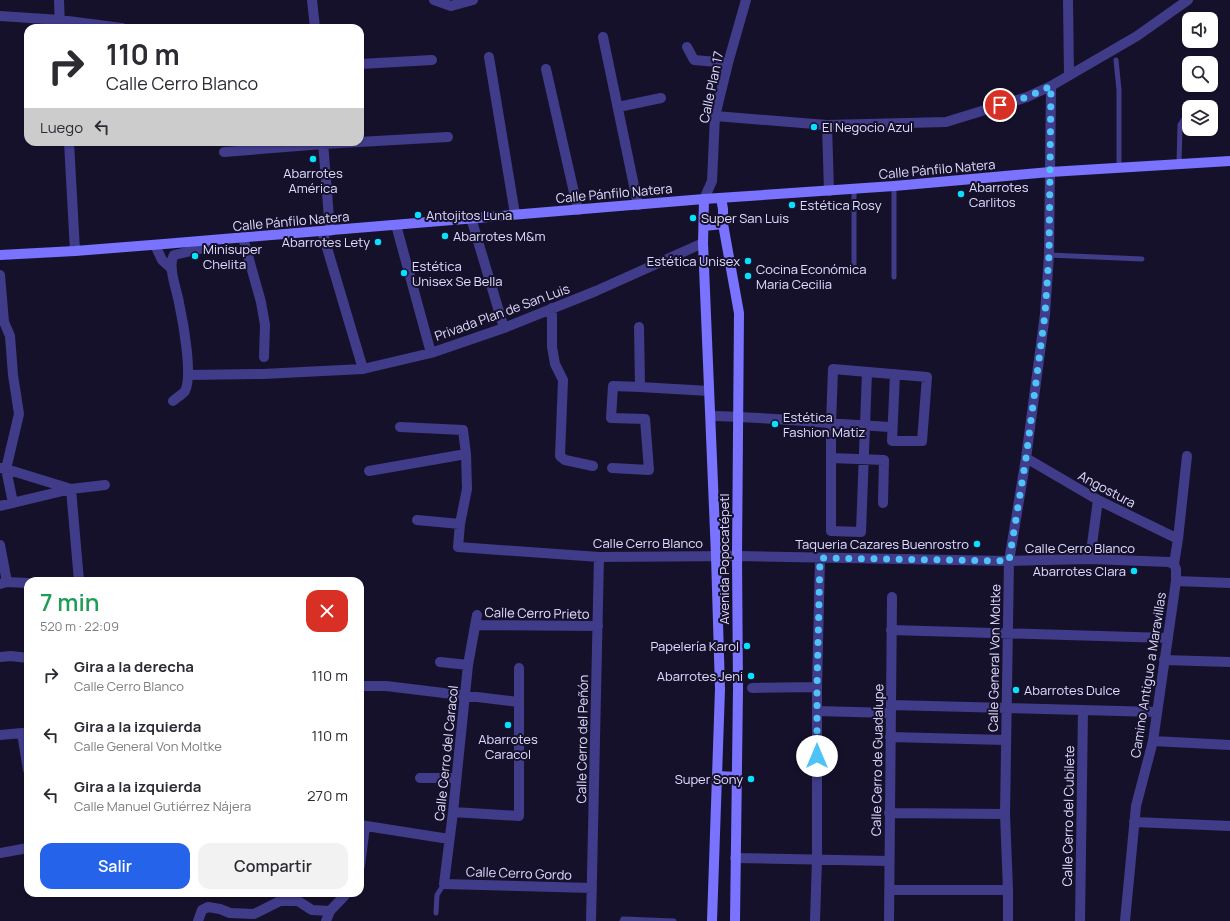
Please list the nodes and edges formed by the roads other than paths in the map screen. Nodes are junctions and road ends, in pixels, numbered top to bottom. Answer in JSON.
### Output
{"nodes":[{"id":1,"x":58,"y":0,"type":"edge"},
{"id":2,"x":312,"y":0,"type":"edge"},
{"id":3,"x":434,"y":0,"type":"edge"},
{"id":4,"x":473,"y":0,"type":"edge"},
{"id":5,"x":746,"y":0,"type":"edge"},
{"id":6,"x":1068,"y":0,"type":"edge"},
{"id":7,"x":1188,"y":0,"type":"edge"},
{"id":8,"x":0,"y":16,"type":"edge"},
{"id":9,"x":60,"y":24,"type":"edge"},
{"id":10,"x":315,"y":24,"type":"edge"},
{"id":11,"x":603,"y":37,"type":"dead end"},
{"id":12,"x":687,"y":47,"type":"dead end"},
{"id":13,"x":489,"y":56,"type":"dead end"},
{"id":14,"x":432,"y":60,"type":"dead end"},
{"id":15,"x":1116,"y":60,"type":"dead end"},
{"id":16,"x":728,"y":63,"type":"junction"},
{"id":17,"x":364,"y":64,"type":"edge"},
{"id":18,"x":546,"y":69,"type":"dead end"},
{"id":19,"x":1069,"y":75,"type":"junction"},
{"id":20,"x":1051,"y":86,"type":"junction"},
{"id":21,"x":661,"y":98,"type":"dead end"},
{"id":22,"x":618,"y":107,"type":"junction"},
{"id":23,"x":715,"y":116,"type":"junction"},
{"id":24,"x":1182,"y":122,"type":"edge"},
{"id":25,"x":827,"y":125,"type":"junction"},
{"id":26,"x":448,"y":137,"type":"dead end"},
{"id":27,"x":364,"y":141,"type":"edge"},
{"id":28,"x":69,"y":146,"type":"edge"},
{"id":29,"x":290,"y":146,"type":"edge"},
{"id":30,"x":323,"y":146,"type":"edge"},
{"id":31,"x":224,"y":152,"type":"dead end"},
{"id":32,"x":1230,"y":161,"type":"edge"},
{"id":33,"x":1179,"y":164,"type":"junction"},
{"id":34,"x":1119,"y":168,"type":"junction"},
{"id":35,"x":1050,"y":172,"type":"junction"},
{"id":36,"x":712,"y":181,"type":"junction"},
{"id":37,"x":894,"y":186,"type":"junction"},
{"id":38,"x":854,"y":189,"type":"junction"},
{"id":39,"x":829,"y":191,"type":"junction"},
{"id":40,"x":721,"y":198,"type":"junction"},
{"id":41,"x":704,"y":199,"type":"junction"},
{"id":42,"x":638,"y":205,"type":"junction"},
{"id":43,"x":578,"y":210,"type":"junction"},
{"id":44,"x":515,"y":214,"type":"junction"},
{"id":45,"x":470,"y":218,"type":"junction"},
{"id":46,"x":723,"y":224,"type":"junction"},
{"id":47,"x":396,"y":225,"type":"junction"},
{"id":48,"x":704,"y":226,"type":"junction"},
{"id":49,"x":326,"y":231,"type":"junction"},
{"id":50,"x":243,"y":238,"type":"junction"},
{"id":51,"x":208,"y":240,"type":"junction"},
{"id":52,"x":703,"y":244,"type":"junction"},
{"id":53,"x":160,"y":245,"type":"junction"},
{"id":54,"x":75,"y":251,"type":"junction"},
{"id":55,"x":0,"y":255,"type":"edge"},
{"id":56,"x":1049,"y":255,"type":"junction"},
{"id":57,"x":1142,"y":259,"type":"dead end"},
{"id":58,"x":854,"y":268,"type":"dead end"},
{"id":59,"x":172,"y":269,"type":"junction"},
{"id":60,"x":0,"y":275,"type":"edge"},
{"id":61,"x":894,"y":277,"type":"dead end"},
{"id":62,"x":552,"y":308,"type":"junction"},
{"id":63,"x":638,"y":327,"type":"dead end"},
{"id":64,"x":504,"y":328,"type":"junction"},
{"id":65,"x":431,"y":353,"type":"junction"},
{"id":66,"x":264,"y":357,"type":"dead end"},
{"id":67,"x":363,"y":369,"type":"junction"},
{"id":68,"x":867,"y":372,"type":"junction"},
{"id":69,"x":895,"y":374,"type":"junction"},
{"id":70,"x":189,"y":375,"type":"junction"},
{"id":71,"x":640,"y":387,"type":"junction"},
{"id":72,"x":709,"y":391,"type":"junction"},
{"id":73,"x":173,"y":401,"type":"dead end"},
{"id":74,"x":710,"y":416,"type":"junction"},
{"id":75,"x":737,"y":417,"type":"junction"},
{"id":76,"x":831,"y":424,"type":"junction"},
{"id":77,"x":864,"y":426,"type":"junction"},
{"id":78,"x":400,"y":427,"type":"dead end"},
{"id":79,"x":892,"y":427,"type":"junction"},
{"id":80,"x":466,"y":454,"type":"junction"},
{"id":81,"x":1187,"y":456,"type":"dead end"},
{"id":82,"x":831,"y":458,"type":"junction"},
{"id":83,"x":1026,"y":458,"type":"junction"},
{"id":84,"x":863,"y":459,"type":"junction"},
{"id":85,"x":593,"y":466,"type":"dead end"},
{"id":86,"x":612,"y":468,"type":"dead end"},
{"id":87,"x":3,"y":469,"type":"edge"},
{"id":88,"x":369,"y":471,"type":"dead end"},
{"id":89,"x":105,"y":485,"type":"dead end"},
{"id":90,"x":71,"y":488,"type":"junction"},
{"id":91,"x":1098,"y":500,"type":"junction"},
{"id":92,"x":13,"y":503,"type":"junction"},
{"id":93,"x":883,"y":503,"type":"dead end"},
{"id":94,"x":0,"y":506,"type":"edge"},
{"id":95,"x":417,"y":520,"type":"dead end"},
{"id":96,"x":460,"y":524,"type":"junction"},
{"id":97,"x":1178,"y":540,"type":"junction"},
{"id":98,"x":0,"y":545,"type":"edge"},
{"id":99,"x":716,"y":556,"type":"junction"},
{"id":100,"x":736,"y":556,"type":"junction"},
{"id":101,"x":600,"y":557,"type":"junction"},
{"id":102,"x":820,"y":558,"type":"junction"},
{"id":103,"x":1090,"y":560,"type":"junction"},
{"id":104,"x":1009,"y":561,"type":"junction"},
{"id":105,"x":1174,"y":564,"type":"junction"},
{"id":106,"x":79,"y":577,"type":"edge"},
{"id":107,"x":1176,"y":581,"type":"junction"},
{"id":108,"x":4,"y":583,"type":"edge"},
{"id":109,"x":24,"y":583,"type":"edge"},
{"id":110,"x":1230,"y":583,"type":"edge"},
{"id":111,"x":892,"y":597,"type":"dead end"},
{"id":112,"x":476,"y":620,"type":"joint"},
{"id":113,"x":598,"y":626,"type":"junction"},
{"id":114,"x":891,"y":630,"type":"junction"},
{"id":115,"x":1008,"y":634,"type":"junction"},
{"id":116,"x":1168,"y":638,"type":"junction"},
{"id":117,"x":0,"y":657,"type":"edge"},
{"id":118,"x":24,"y":658,"type":"edge"},
{"id":119,"x":1164,"y":660,"type":"junction"},
{"id":120,"x":440,"y":662,"type":"dead end"},
{"id":121,"x":1230,"y":662,"type":"edge"},
{"id":122,"x":468,"y":666,"type":"junction"},
{"id":123,"x":519,"y":668,"type":"dead end"},
{"id":124,"x":364,"y":686,"type":"edge"},
{"id":125,"x":817,"y":687,"type":"junction"},
{"id":126,"x":752,"y":688,"type":"dead end"},
{"id":127,"x":465,"y":696,"type":"junction"},
{"id":128,"x":519,"y":702,"type":"junction"},
{"id":129,"x":1007,"y":708,"type":"junction"},
{"id":130,"x":890,"y":709,"type":"junction"},
{"id":131,"x":1083,"y":710,"type":"junction"},
{"id":132,"x":817,"y":711,"type":"junction"},
{"id":133,"x":1158,"y":712,"type":"junction"},
{"id":134,"x":24,"y":733,"type":"edge"},
{"id":135,"x":0,"y":735,"type":"edge"},
{"id":136,"x":890,"y":737,"type":"junction"},
{"id":137,"x":1005,"y":740,"type":"junction"},
{"id":138,"x":1153,"y":741,"type":"junction"},
{"id":139,"x":1230,"y":745,"type":"edge"},
{"id":140,"x":717,"y":776,"type":"junction"},
{"id":141,"x":737,"y":777,"type":"junction"},
{"id":142,"x":420,"y":778,"type":"dead end"},
{"id":143,"x":456,"y":778,"type":"junction"},
{"id":144,"x":453,"y":812,"type":"junction"},
{"id":145,"x":890,"y":813,"type":"junction"},
{"id":146,"x":1004,"y":814,"type":"junction"},
{"id":147,"x":1134,"y":822,"type":"junction"},
{"id":148,"x":364,"y":825,"type":"edge"},
{"id":149,"x":1230,"y":826,"type":"edge"},
{"id":150,"x":449,"y":839,"type":"junction"},
{"id":151,"x":24,"y":849,"type":"edge"},
{"id":152,"x":0,"y":853,"type":"edge"},
{"id":153,"x":735,"y":858,"type":"junction"},
{"id":154,"x":816,"y":860,"type":"junction"},
{"id":155,"x":889,"y":861,"type":"junction"},
{"id":156,"x":444,"y":884,"type":"junction"},
{"id":157,"x":592,"y":888,"type":"junction"},
{"id":158,"x":889,"y":890,"type":"junction"},
{"id":159,"x":1008,"y":890,"type":"junction"},
{"id":160,"x":344,"y":897,"type":"edge"},
{"id":161,"x":436,"y":913,"type":"dead end"},
{"id":162,"x":328,"y":916,"type":"edge"},
{"id":163,"x":198,"y":921,"type":"edge"},
{"id":164,"x":591,"y":921,"type":"edge"},
{"id":165,"x":622,"y":921,"type":"edge"},
{"id":166,"x":674,"y":921,"type":"edge"},
{"id":167,"x":712,"y":921,"type":"edge"},
{"id":168,"x":735,"y":921,"type":"edge"},
{"id":169,"x":815,"y":921,"type":"edge"},
{"id":170,"x":889,"y":921,"type":"edge"},
{"id":171,"x":1008,"y":921,"type":"edge"},
{"id":172,"x":1080,"y":921,"type":"edge"},
{"id":173,"x":1124,"y":921,"type":"edge"}],
"edges":[{"from":1,"to":9,"type":"street"},
{"from":2,"to":10,"type":"street"},
{"from":3,"to":4,"type":"street"},
{"from":5,"to":16,"type":"street","name":"Calle Plan 17"},
{"from":6,"to":19,"type":"street"},
{"from":7,"to":19,"type":"street"},
{"from":8,"to":9,"type":"street"},
{"from":11,"to":22,"type":"street"},
{"from":12,"to":16,"type":"street"},
{"from":13,"to":44,"type":"street"},
{"from":14,"to":17,"type":"street"},
{"from":15,"to":34,"type":"lane"},
{"from":16,"to":23,"type":"street","name":"Calle Plan 17"},
{"from":18,"to":43,"type":"street"},
{"from":19,"to":20,"type":"street"},
{"from":20,"to":25,"type":"street"},
{"from":20,"to":35,"type":"street","name":"Calle General Von Moltke"},
{"from":21,"to":22,"type":"street"},
{"from":22,"to":42,"type":"street"},
{"from":23,"to":25,"type":"street"},
{"from":23,"to":36,"type":"street","name":"Calle Plan 17"},
{"from":24,"to":33,"type":"lane"},
{"from":25,"to":39,"type":"street"},
{"from":26,"to":27,"type":"street"},
{"from":28,"to":54,"type":"street"},
{"from":29,"to":31,"type":"street"},
{"from":30,"to":49,"type":"street"},
{"from":32,"to":33,"type":"street","name":"Calle Pánfilo Natera"},
{"from":33,"to":34,"type":"street","name":"Calle Pánfilo Natera"},
{"from":34,"to":35,"type":"street","name":"Calle Pánfilo Natera"},
{"from":35,"to":37,"type":"street","name":"Calle Pánfilo Natera"},
{"from":35,"to":56,"type":"street","name":"Calle General Von Moltke"},
{"from":36,"to":40,"type":"street"},
{"from":36,"to":41,"type":"street","name":"Calle Plan 17"},
{"from":37,"to":38,"type":"street","name":"Calle Pánfilo Natera"},
{"from":37,"to":61,"type":"lane"},
{"from":38,"to":39,"type":"street","name":"Calle Pánfilo Natera"},
{"from":38,"to":58,"type":"lane"},
{"from":39,"to":40,"type":"street","name":"Calle Pánfilo Natera"},
{"from":40,"to":41,"type":"street","name":"Calle Pánfilo Natera"},
{"from":40,"to":46,"type":"street","name":"Avenida Popocatépetl"},
{"from":41,"to":42,"type":"street","name":"Calle Pánfilo Natera"},
{"from":41,"to":48,"type":"street","name":"Avenida Popocatépetl"},
{"from":42,"to":43,"type":"street","name":"Calle Pánfilo Natera"},
{"from":43,"to":44,"type":"street","name":"Calle Pánfilo Natera"},
{"from":44,"to":45,"type":"street","name":"Calle Pánfilo Natera"},
{"from":45,"to":47,"type":"street","name":"Calle Pánfilo Natera"},
{"from":45,"to":64,"type":"street"},
{"from":46,"to":48,"type":"street"},
{"from":46,"to":75,"type":"street","name":"Avenida Popocatépetl"},
{"from":47,"to":49,"type":"street","name":"Calle Pánfilo Natera"},
{"from":47,"to":65,"type":"street"},
{"from":48,"to":52,"type":"street","name":"Avenida Popocatépetl"},
{"from":49,"to":50,"type":"street","name":"Calle Pánfilo Natera"},
{"from":49,"to":67,"type":"street"},
{"from":50,"to":51,"type":"street","name":"Calle Pánfilo Natera"},
{"from":50,"to":66,"type":"street"},
{"from":51,"to":53,"type":"street","name":"Calle Pánfilo Natera"},
{"from":51,"to":59,"type":"street"},
{"from":52,"to":62,"type":"street","name":"Privada Plan de San Luis"},
{"from":52,"to":72,"type":"street","name":"Avenida Popocatépetl"},
{"from":53,"to":54,"type":"street","name":"Calle Pánfilo Natera"},
{"from":53,"to":59,"type":"street"},
{"from":54,"to":55,"type":"street","name":"Calle Pánfilo Natera"},
{"from":56,"to":57,"type":"lane"},
{"from":56,"to":83,"type":"street","name":"Calle General Von Moltke"},
{"from":59,"to":70,"type":"street"},
{"from":60,"to":87,"type":"street"},
{"from":62,"to":64,"type":"street","name":"Privada Plan de San Luis"},
{"from":62,"to":85,"type":"street"},
{"from":63,"to":71,"type":"street"},
{"from":64,"to":65,"type":"street","name":"Privada Plan de San Luis"},
{"from":65,"to":67,"type":"street","name":"Privada Plan de San Luis"},
{"from":67,"to":70,"type":"street","name":"Privada Plan de San Luis"},
{"from":68,"to":69,"type":"street"},
{"from":68,"to":76,"type":"street"},
{"from":68,"to":77,"type":"street"},
{"from":69,"to":79,"type":"street"},
{"from":69,"to":79,"type":"street"},
{"from":70,"to":73,"type":"street"},
{"from":71,"to":72,"type":"street"},
{"from":71,"to":86,"type":"street"},
{"from":72,"to":74,"type":"street","name":"Avenida Popocatépetl"},
{"from":74,"to":75,"type":"street"},
{"from":74,"to":99,"type":"street","name":"Avenida Popocatépetl"},
{"from":75,"to":76,"type":"street"},
{"from":75,"to":100,"type":"street","name":"Avenida Popocatépetl"},
{"from":76,"to":77,"type":"street"},
{"from":76,"to":82,"type":"street"},
{"from":77,"to":79,"type":"street"},
{"from":77,"to":84,"type":"street"},
{"from":78,"to":80,"type":"street"},
{"from":80,"to":88,"type":"street"},
{"from":80,"to":96,"type":"street"},
{"from":81,"to":97,"type":"street","name":"Camino Antiguo a Maravillas"},
{"from":82,"to":84,"type":"street"},
{"from":82,"to":84,"type":"street"},
{"from":83,"to":91,"type":"street","name":"Angostura"},
{"from":83,"to":104,"type":"street","name":"Calle General Von Moltke"},
{"from":84,"to":93,"type":"street"},
{"from":87,"to":90,"type":"street"},
{"from":87,"to":92,"type":"street"},
{"from":89,"to":90,"type":"street"},
{"from":90,"to":92,"type":"street"},
{"from":90,"to":106,"type":"street"},
{"from":91,"to":97,"type":"street","name":"Angostura"},
{"from":91,"to":103,"type":"street"},
{"from":92,"to":94,"type":"street"},
{"from":95,"to":96,"type":"street"},
{"from":96,"to":101,"type":"street","name":"Calle Cerro Blanco"},
{"from":97,"to":105,"type":"street","name":"Camino Antiguo a Maravillas"},
{"from":98,"to":108,"type":"street"},
{"from":99,"to":100,"type":"street","name":"Calle Cerro Blanco"},
{"from":99,"to":101,"type":"street","name":"Calle Cerro Blanco"},
{"from":99,"to":140,"type":"street","name":"Avenida Popocatépetl"},
{"from":100,"to":102,"type":"street","name":"Calle Cerro Blanco"},
{"from":100,"to":141,"type":"street","name":"Avenida Popocatépetl"},
{"from":101,"to":113,"type":"street","name":"Calle Cerro del Peñón"},
{"from":102,"to":104,"type":"street","name":"Calle Cerro Blanco"},
{"from":102,"to":125,"type":"street"},
{"from":103,"to":104,"type":"street","name":"Calle Cerro Blanco"},
{"from":103,"to":105,"type":"street","name":"Calle Cerro Blanco"},
{"from":104,"to":115,"type":"street","name":"Calle General Von Moltke"},
{"from":105,"to":107,"type":"street","name":"Camino Antiguo a Maravillas"},
{"from":107,"to":110,"type":"street"},
{"from":107,"to":116,"type":"street","name":"Camino Antiguo a Maravillas"},
{"from":108,"to":109,"type":"street"},
{"from":111,"to":114,"type":"street","name":"Calle Cerro de Guadalupe"},
{"from":112,"to":113,"type":"street","name":"Calle Cerro Prieto"},
{"from":112,"to":122,"type":"street","name":"Calle Cerro del Caracol"},
{"from":113,"to":157,"type":"street","name":"Calle Cerro del Peñón"},
{"from":114,"to":115,"type":"street"},
{"from":114,"to":130,"type":"street","name":"Calle Cerro de Guadalupe"},
{"from":115,"to":116,"type":"street"},
{"from":115,"to":129,"type":"street","name":"Calle General Von Moltke"},
{"from":116,"to":119,"type":"street","name":"Camino Antiguo a Maravillas"},
{"from":117,"to":118,"type":"street"},
{"from":119,"to":121,"type":"street"},
{"from":119,"to":133,"type":"street","name":"Camino Antiguo a Maravillas"},
{"from":120,"to":122,"type":"street"},
{"from":122,"to":127,"type":"street","name":"Calle Cerro del Caracol"},
{"from":123,"to":128,"type":"street"},
{"from":124,"to":127,"type":"street"},
{"from":125,"to":126,"type":"street"},
{"from":125,"to":132,"type":"street"},
{"from":127,"to":128,"type":"street"},
{"from":127,"to":143,"type":"street","name":"Calle Cerro del Caracol"},
{"from":128,"to":144,"type":"street"},
{"from":129,"to":130,"type":"street"},
{"from":129,"to":131,"type":"street"},
{"from":129,"to":137,"type":"street","name":"Calle General Von Moltke"},
{"from":130,"to":132,"type":"street"},
{"from":130,"to":136,"type":"street","name":"Calle Cerro de Guadalupe"},
{"from":131,"to":133,"type":"street"},
{"from":131,"to":172,"type":"street","name":"Calle Cerro del Cubilete"},
{"from":132,"to":154,"type":"street"},
{"from":133,"to":138,"type":"street","name":"Camino Antiguo a Maravillas"},
{"from":134,"to":135,"type":"street"},
{"from":136,"to":137,"type":"street"},
{"from":136,"to":145,"type":"street","name":"Calle Cerro de Guadalupe"},
{"from":137,"to":146,"type":"street","name":"Calle General Von Moltke"},
{"from":138,"to":139,"type":"street"},
{"from":138,"to":147,"type":"street","name":"Camino Antiguo a Maravillas"},
{"from":140,"to":141,"type":"street"},
{"from":140,"to":167,"type":"street","name":"Avenida Popocatépetl"},
{"from":141,"to":153,"type":"street","name":"Avenida Popocatépetl"},
{"from":142,"to":143,"type":"street"},
{"from":143,"to":144,"type":"street","name":"Calle Cerro del Caracol"},
{"from":144,"to":150,"type":"street","name":"Calle Cerro del Caracol"},
{"from":145,"to":146,"type":"street"},
{"from":145,"to":155,"type":"street","name":"Calle Cerro de Guadalupe"},
{"from":146,"to":159,"type":"street","name":"Calle General Von Moltke"},
{"from":147,"to":149,"type":"street"},
{"from":147,"to":173,"type":"street","name":"Camino Antiguo a Maravillas"},
{"from":148,"to":150,"type":"street"},
{"from":150,"to":156,"type":"street","name":"Calle Cerro del Caracol"},
{"from":151,"to":152,"type":"street"},
{"from":153,"to":154,"type":"street"},
{"from":153,"to":168,"type":"street","name":"Avenida Popocatépetl"},
{"from":154,"to":155,"type":"street"},
{"from":154,"to":169,"type":"street"},
{"from":155,"to":158,"type":"street","name":"Calle Cerro de Guadalupe"},
{"from":156,"to":157,"type":"street","name":"Calle Cerro Gordo"},
{"from":156,"to":161,"type":"lane"},
{"from":157,"to":164,"type":"street","name":"Calle Cerro del Peñón"},
{"from":158,"to":159,"type":"street"},
{"from":158,"to":170,"type":"street","name":"Calle Cerro de Guadalupe"},
{"from":159,"to":171,"type":"street","name":"Calle General Von Moltke"},
{"from":160,"to":162,"type":"street"},
{"from":162,"to":163,"type":"street"},
{"from":165,"to":166,"type":"lane"}]}
